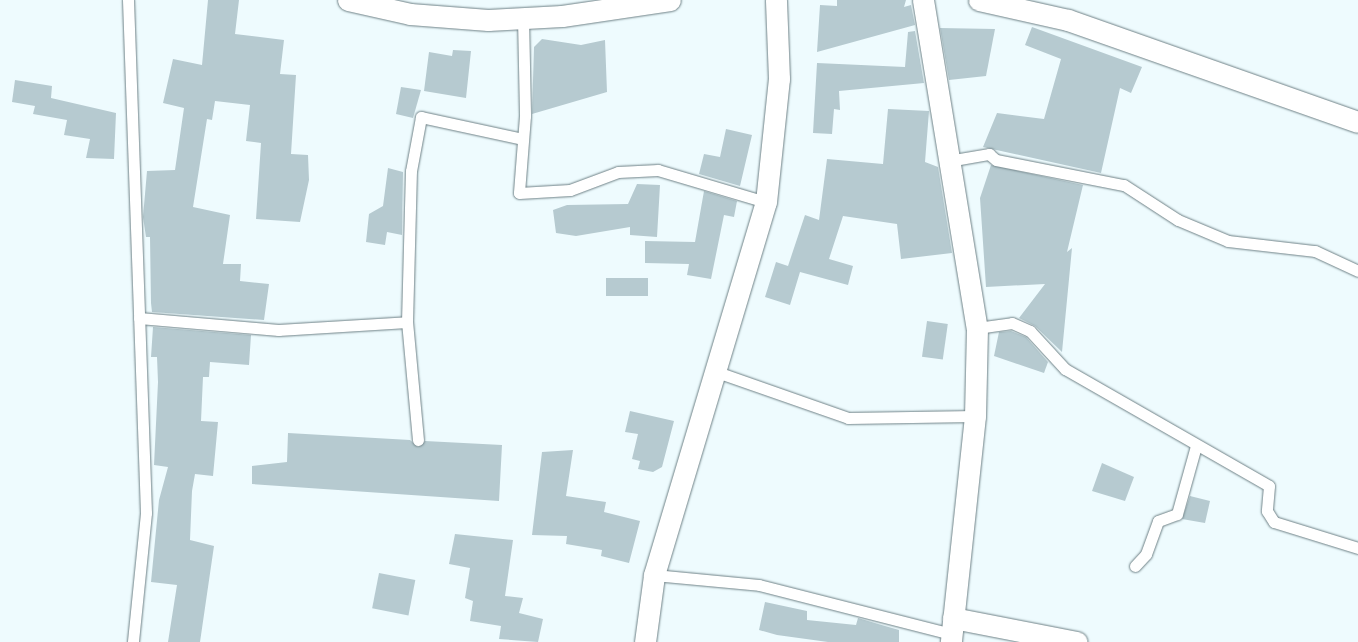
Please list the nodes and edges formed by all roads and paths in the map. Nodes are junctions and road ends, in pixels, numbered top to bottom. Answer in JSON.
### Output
{"nodes":[{"id":1,"x":128,"y":0,"type":"edge"},
{"id":2,"x":348,"y":0,"type":"edge"},
{"id":3,"x":670,"y":0,"type":"edge"},
{"id":4,"x":776,"y":0,"type":"edge"},
{"id":5,"x":923,"y":0,"type":"edge"},
{"id":6,"x":979,"y":0,"type":"edge"},
{"id":7,"x":523,"y":18,"type":"junction"},
{"id":8,"x":1358,"y":122,"type":"edge"},
{"id":9,"x":523,"y":139,"type":"junction"},
{"id":10,"x":948,"y":161,"type":"junction"},
{"id":11,"x":766,"y":202,"type":"junction"},
{"id":12,"x":1358,"y":259,"type":"edge"},
{"id":13,"x":1347,"y":264,"type":"junction"},
{"id":14,"x":1358,"y":271,"type":"edge"},
{"id":15,"x":139,"y":318,"type":"junction"},
{"id":16,"x":407,"y":322,"type":"junction"},
{"id":17,"x":977,"y":328,"type":"junction"},
{"id":18,"x":714,"y":371,"type":"junction"},
{"id":19,"x":975,"y":416,"type":"junction"},
{"id":20,"x":418,"y":440,"type":"dead end"},
{"id":21,"x":1196,"y":446,"type":"junction"},
{"id":22,"x":1358,"y":548,"type":"edge"},
{"id":23,"x":1135,"y":566,"type":"dead end"},
{"id":24,"x":654,"y":576,"type":"junction"},
{"id":25,"x":952,"y":632,"type":"edge"},
{"id":26,"x":133,"y":642,"type":"edge"},
{"id":27,"x":645,"y":642,"type":"edge"},
{"id":28,"x":1077,"y":642,"type":"edge"}],
"edges":[{"from":1,"to":15,"type":"lane"},
{"from":2,"to":7,"type":"street"},
{"from":3,"to":7,"type":"street"},
{"from":4,"to":11,"type":"street"},
{"from":5,"to":10,"type":"street"},
{"from":6,"to":8,"type":"street"},
{"from":7,"to":9,"type":"lane"},
{"from":9,"to":11,"type":"lane"},
{"from":9,"to":16,"type":"lane"},
{"from":10,"to":13,"type":"lane"},
{"from":10,"to":17,"type":"street"},
{"from":11,"to":18,"type":"street"},
{"from":12,"to":13,"type":"lane"},
{"from":13,"to":14,"type":"lane"},
{"from":15,"to":16,"type":"lane"},
{"from":15,"to":26,"type":"lane"},
{"from":16,"to":20,"type":"lane"},
{"from":17,"to":19,"type":"street"},
{"from":17,"to":21,"type":"lane"},
{"from":18,"to":19,"type":"lane"},
{"from":18,"to":24,"type":"street"},
{"from":19,"to":25,"type":"street"},
{"from":21,"to":22,"type":"lane"},
{"from":21,"to":23,"type":"lane"},
{"from":24,"to":25,"type":"lane"},
{"from":24,"to":27,"type":"street"},
{"from":25,"to":28,"type":"street"}]}
